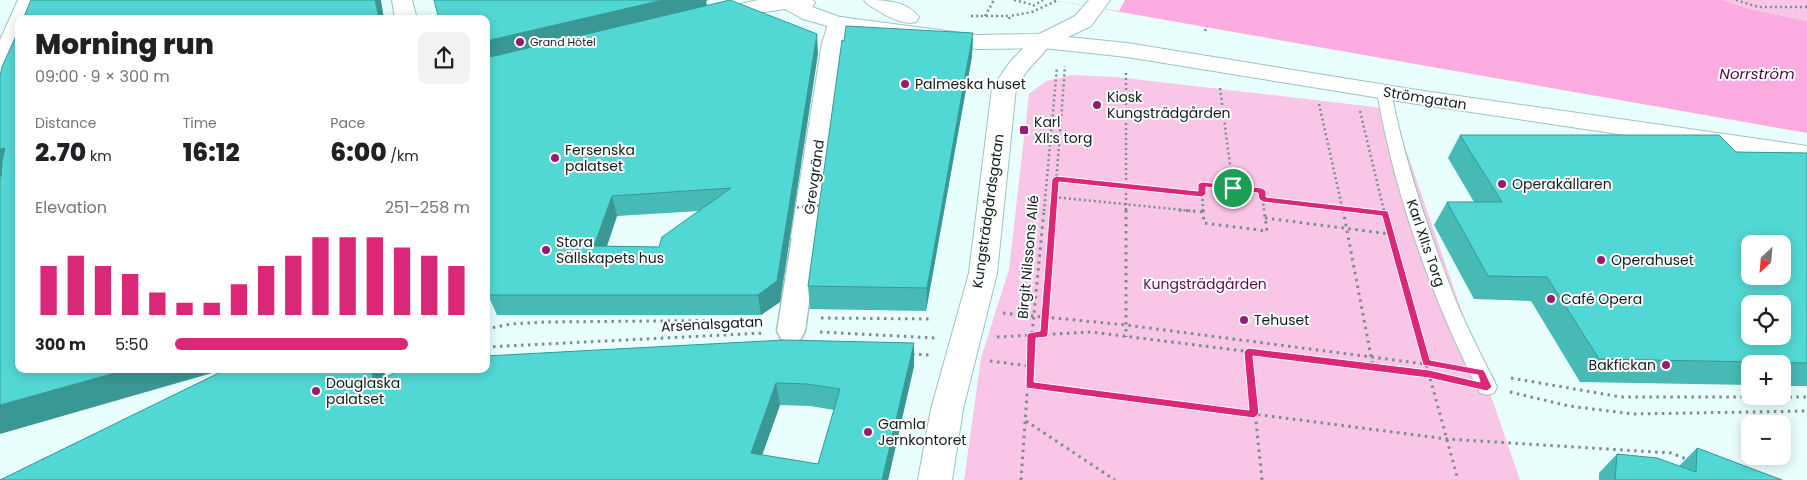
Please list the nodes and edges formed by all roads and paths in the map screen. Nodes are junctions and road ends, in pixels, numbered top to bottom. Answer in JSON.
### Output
{"nodes":[{"id":1,"x":28,"y":0,"type":"edge"},
{"id":2,"x":402,"y":0,"type":"edge"},
{"id":3,"x":874,"y":0,"type":"edge"},
{"id":4,"x":994,"y":0,"type":"edge"},
{"id":5,"x":1014,"y":0,"type":"edge"},
{"id":6,"x":1043,"y":0,"type":"edge"},
{"id":7,"x":1736,"y":0,"type":"edge"},
{"id":8,"x":786,"y":1,"type":"edge"},
{"id":9,"x":1076,"y":2,"type":"edge"},
{"id":10,"x":1034,"y":6,"type":"junction"},
{"id":11,"x":1807,"y":7,"type":"edge"},
{"id":12,"x":22,"y":15,"type":"edge"},
{"id":13,"x":405,"y":15,"type":"edge"},
{"id":14,"x":985,"y":16,"type":"dead end"},
{"id":15,"x":908,"y":17,"type":"junction"},
{"id":16,"x":689,"y":22,"type":"edge"},
{"id":17,"x":838,"y":23,"type":"junction"},
{"id":18,"x":1207,"y":26,"type":"dead end"},
{"id":19,"x":1205,"y":31,"type":"dead end"},
{"id":20,"x":15,"y":33,"type":"edge"},
{"id":21,"x":1043,"y":42,"type":"junction"},
{"id":22,"x":0,"y":65,"type":"edge"},
{"id":23,"x":1057,"y":67,"type":"dead end"},
{"id":24,"x":1065,"y":67,"type":"dead end"},
{"id":25,"x":1126,"y":70,"type":"dead end"},
{"id":26,"x":1219,"y":82,"type":"dead end"},
{"id":27,"x":1384,"y":92,"type":"junction"},
{"id":28,"x":1319,"y":101,"type":"dead end"},
{"id":29,"x":1358,"y":106,"type":"dead end"},
{"id":30,"x":1807,"y":154,"type":"edge"},
{"id":31,"x":1056,"y":179,"type":"junction"},
{"id":32,"x":1125,"y":186,"type":"junction"},
{"id":33,"x":1233,"y":188,"type":"junction"},
{"id":34,"x":1202,"y":194,"type":"junction"},
{"id":35,"x":1054,"y":197,"type":"junction"},
{"id":36,"x":1263,"y":199,"type":"junction"},
{"id":37,"x":1125,"y":204,"type":"junction"},
{"id":38,"x":823,"y":205,"type":"edge"},
{"id":39,"x":1342,"y":207,"type":"junction"},
{"id":40,"x":791,"y":208,"type":"edge"},
{"id":41,"x":1204,"y":212,"type":"junction"},
{"id":42,"x":1385,"y":213,"type":"junction"},
{"id":43,"x":1265,"y":218,"type":"junction"},
{"id":44,"x":1347,"y":228,"type":"junction"},
{"id":45,"x":1390,"y":234,"type":"junction"},
{"id":46,"x":805,"y":237,"type":"joint"},
{"id":47,"x":1004,"y":303,"type":"dead end"},
{"id":48,"x":1034,"y":316,"type":"junction"},
{"id":49,"x":1046,"y":317,"type":"junction"},
{"id":50,"x":933,"y":320,"type":"dead end"},
{"id":51,"x":792,"y":324,"type":"junction"},
{"id":52,"x":1126,"y":325,"type":"junction"},
{"id":53,"x":490,"y":328,"type":"edge"},
{"id":54,"x":1044,"y":334,"type":"junction"},
{"id":55,"x":1032,"y":335,"type":"junction"},
{"id":56,"x":1126,"y":337,"type":"junction"},
{"id":57,"x":939,"y":338,"type":"dead end"},
{"id":58,"x":995,"y":338,"type":"dead end"},
{"id":59,"x":490,"y":347,"type":"edge"},
{"id":60,"x":1248,"y":352,"type":"junction"},
{"id":61,"x":908,"y":354,"type":"edge"},
{"id":62,"x":938,"y":356,"type":"dead end"},
{"id":63,"x":1371,"y":356,"type":"junction"},
{"id":64,"x":986,"y":361,"type":"dead end"},
{"id":65,"x":1426,"y":362,"type":"junction"},
{"id":66,"x":1029,"y":366,"type":"junction"},
{"id":67,"x":1373,"y":368,"type":"junction"},
{"id":68,"x":1429,"y":374,"type":"junction"},
{"id":69,"x":1484,"y":380,"type":"junction"},
{"id":70,"x":1029,"y":385,"type":"junction"},
{"id":71,"x":1807,"y":397,"type":"edge"},
{"id":72,"x":1807,"y":411,"type":"edge"},
{"id":73,"x":1254,"y":414,"type":"junction"},
{"id":74,"x":1026,"y":421,"type":"junction"},
{"id":75,"x":1447,"y":439,"type":"junction"},
{"id":76,"x":1697,"y":463,"type":"edge"},
{"id":77,"x":935,"y":480,"type":"edge"},
{"id":78,"x":1021,"y":480,"type":"edge"},
{"id":79,"x":1115,"y":480,"type":"edge"},
{"id":80,"x":1262,"y":480,"type":"edge"},
{"id":81,"x":1458,"y":480,"type":"edge"}],
"edges":[{"from":1,"to":12,"type":"street"},
{"from":2,"to":13,"type":"street"},
{"from":3,"to":15,"type":"street"},
{"from":4,"to":14,"type":"path"},
{"from":5,"to":10,"type":"path"},
{"from":6,"to":10,"type":"path"},
{"from":7,"to":11,"type":"path"},
{"from":8,"to":15,"type":"street"},
{"from":8,"to":16,"type":"street"},
{"from":8,"to":17,"type":"street"},
{"from":9,"to":10,"type":"path"},
{"from":9,"to":21,"type":"street"},
{"from":15,"to":21,"type":"street"},
{"from":17,"to":21,"type":"street"},
{"from":17,"to":46,"type":"street","name":"Grevgränd"},
{"from":18,"to":19,"type":"path"},
{"from":20,"to":22,"type":"street"},
{"from":21,"to":27,"type":"street","name":"Strömgatan"},
{"from":21,"to":77,"type":"street","name":"Kungsträdgårdsgatan"},
{"from":23,"to":48,"type":"path","name":"Birgit Nilssons Allé"},
{"from":24,"to":31,"type":"path","name":"Birgit Nilssons Allé"},
{"from":25,"to":32,"type":"path"},
{"from":26,"to":33,"type":"path"},
{"from":27,"to":30,"type":"street","name":"Strömgatan"},
{"from":27,"to":69,"type":"lane","name":"Karl XII:s Torg"},
{"from":28,"to":39,"type":"path"},
{"from":29,"to":42,"type":"path"},
{"from":31,"to":32,"type":"path"},
{"from":31,"to":35,"type":"path","name":"Birgit Nilssons Allé"},
{"from":32,"to":34,"type":"path"},
{"from":32,"to":37,"type":"path"},
{"from":33,"to":34,"type":"path"},
{"from":33,"to":36,"type":"path"},
{"from":34,"to":41,"type":"path"},
{"from":35,"to":37,"type":"path"},
{"from":35,"to":49,"type":"path","name":"Birgit Nilssons Allé"},
{"from":36,"to":39,"type":"path"},
{"from":36,"to":43,"type":"path"},
{"from":37,"to":41,"type":"path"},
{"from":37,"to":52,"type":"path"},
{"from":38,"to":40,"type":"path","bridge":true},
{"from":39,"to":42,"type":"path"},
{"from":39,"to":44,"type":"path"},
{"from":41,"to":43,"type":"path"},
{"from":42,"to":45,"type":"path"},
{"from":43,"to":44,"type":"path"},
{"from":44,"to":45,"type":"path"},
{"from":44,"to":63,"type":"path"},
{"from":45,"to":65,"type":"path"},
{"from":46,"to":51,"type":"street","name":"Grevgränd"},
{"from":47,"to":48,"type":"path"},
{"from":48,"to":49,"type":"path"},
{"from":48,"to":55,"type":"path","name":"Birgit Nilssons Allé"},
{"from":49,"to":52,"type":"path"},
{"from":49,"to":54,"type":"path","name":"Birgit Nilssons Allé"},
{"from":50,"to":51,"type":"path"},
{"from":51,"to":53,"type":"path"},
{"from":51,"to":57,"type":"path","name":"Arsenalsgatan"},
{"from":51,"to":59,"type":"path","name":"Arsenalsgatan"},
{"from":52,"to":56,"type":"path"},
{"from":52,"to":63,"type":"path"},
{"from":54,"to":55,"type":"path"},
{"from":54,"to":56,"type":"path"},
{"from":55,"to":58,"type":"path"},
{"from":55,"to":66,"type":"path","name":"Birgit Nilssons Allé"},
{"from":56,"to":60,"type":"path"},
{"from":60,"to":67,"type":"path"},
{"from":60,"to":73,"type":"path"},
{"from":61,"to":62,"type":"path"},
{"from":63,"to":65,"type":"path"},
{"from":63,"to":67,"type":"path"},
{"from":64,"to":66,"type":"path"},
{"from":65,"to":68,"type":"path"},
{"from":65,"to":69,"type":"path"},
{"from":66,"to":70,"type":"path","name":"Birgit Nilssons Allé"},
{"from":67,"to":68,"type":"path"},
{"from":68,"to":69,"type":"path"},
{"from":68,"to":75,"type":"path"},
{"from":69,"to":71,"type":"path"},
{"from":69,"to":72,"type":"path"},
{"from":70,"to":73,"type":"path"},
{"from":70,"to":74,"type":"path","name":"Birgit Nilssons Allé"},
{"from":73,"to":75,"type":"path"},
{"from":73,"to":80,"type":"path"},
{"from":74,"to":78,"type":"path","name":"Birgit Nilssons Allé"},
{"from":74,"to":79,"type":"path"},
{"from":75,"to":76,"type":"path"},
{"from":75,"to":81,"type":"path"}]}
